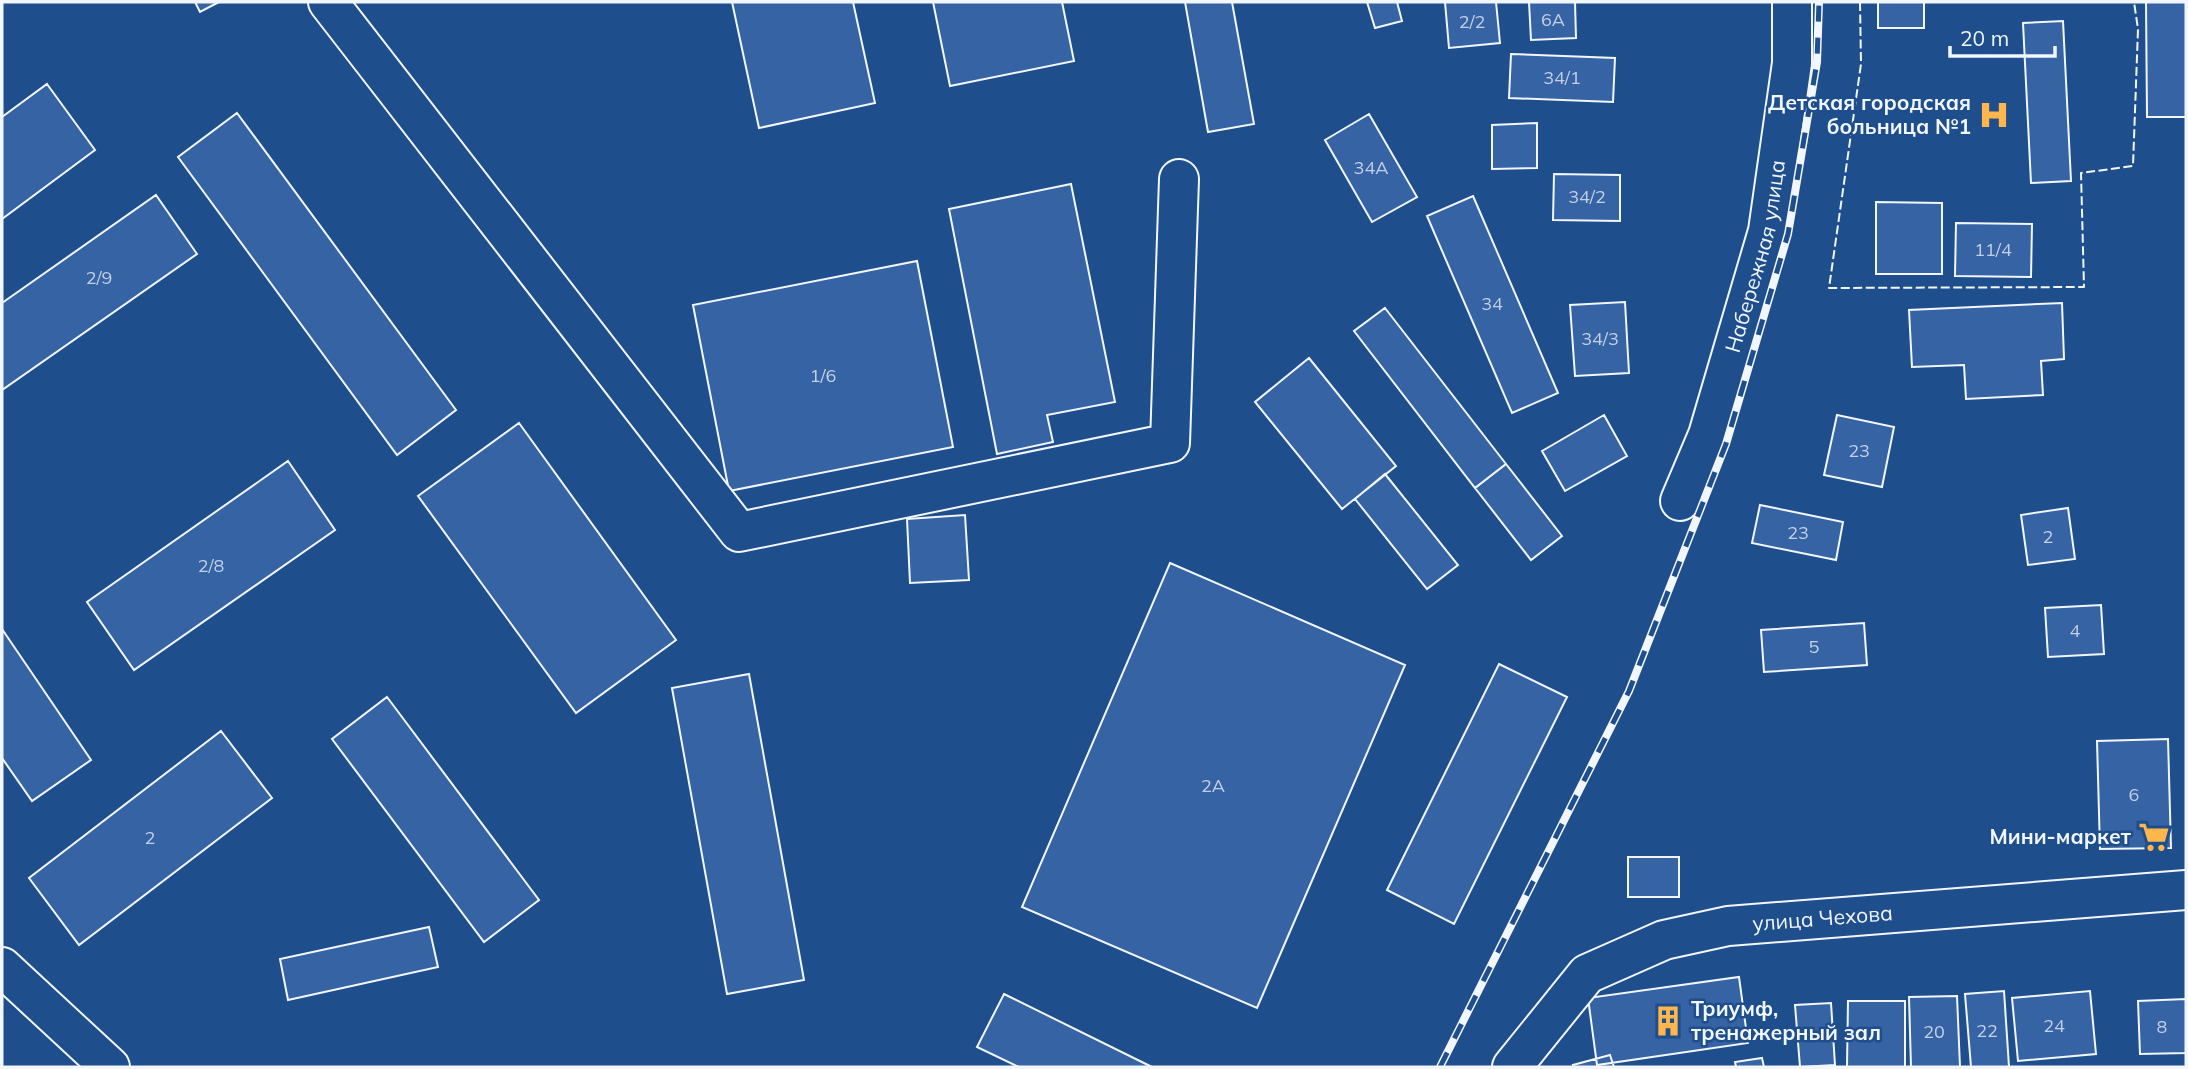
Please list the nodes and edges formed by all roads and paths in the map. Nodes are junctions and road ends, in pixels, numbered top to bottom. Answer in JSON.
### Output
{"nodes":[{"id":1,"x":328,"y":2,"type":"edge"},
{"id":2,"x":1792,"y":2,"type":"edge"},
{"id":3,"x":1179,"y":179,"type":"dead end"},
{"id":4,"x":1680,"y":501,"type":"dead end"},
{"id":5,"x":2186,"y":890,"type":"edge"},
{"id":6,"x":2,"y":967,"type":"edge"},
{"id":7,"x":1517,"y":1065,"type":"edge"},
{"id":8,"x":110,"y":1067,"type":"edge"}],
"edges":[{"from":1,"to":3,"type":"street"},
{"from":2,"to":4,"type":"street","name":"Набережная улица"},
{"from":5,"to":7,"type":"street","name":"улица Чехова"},
{"from":6,"to":8,"type":"street"}]}
